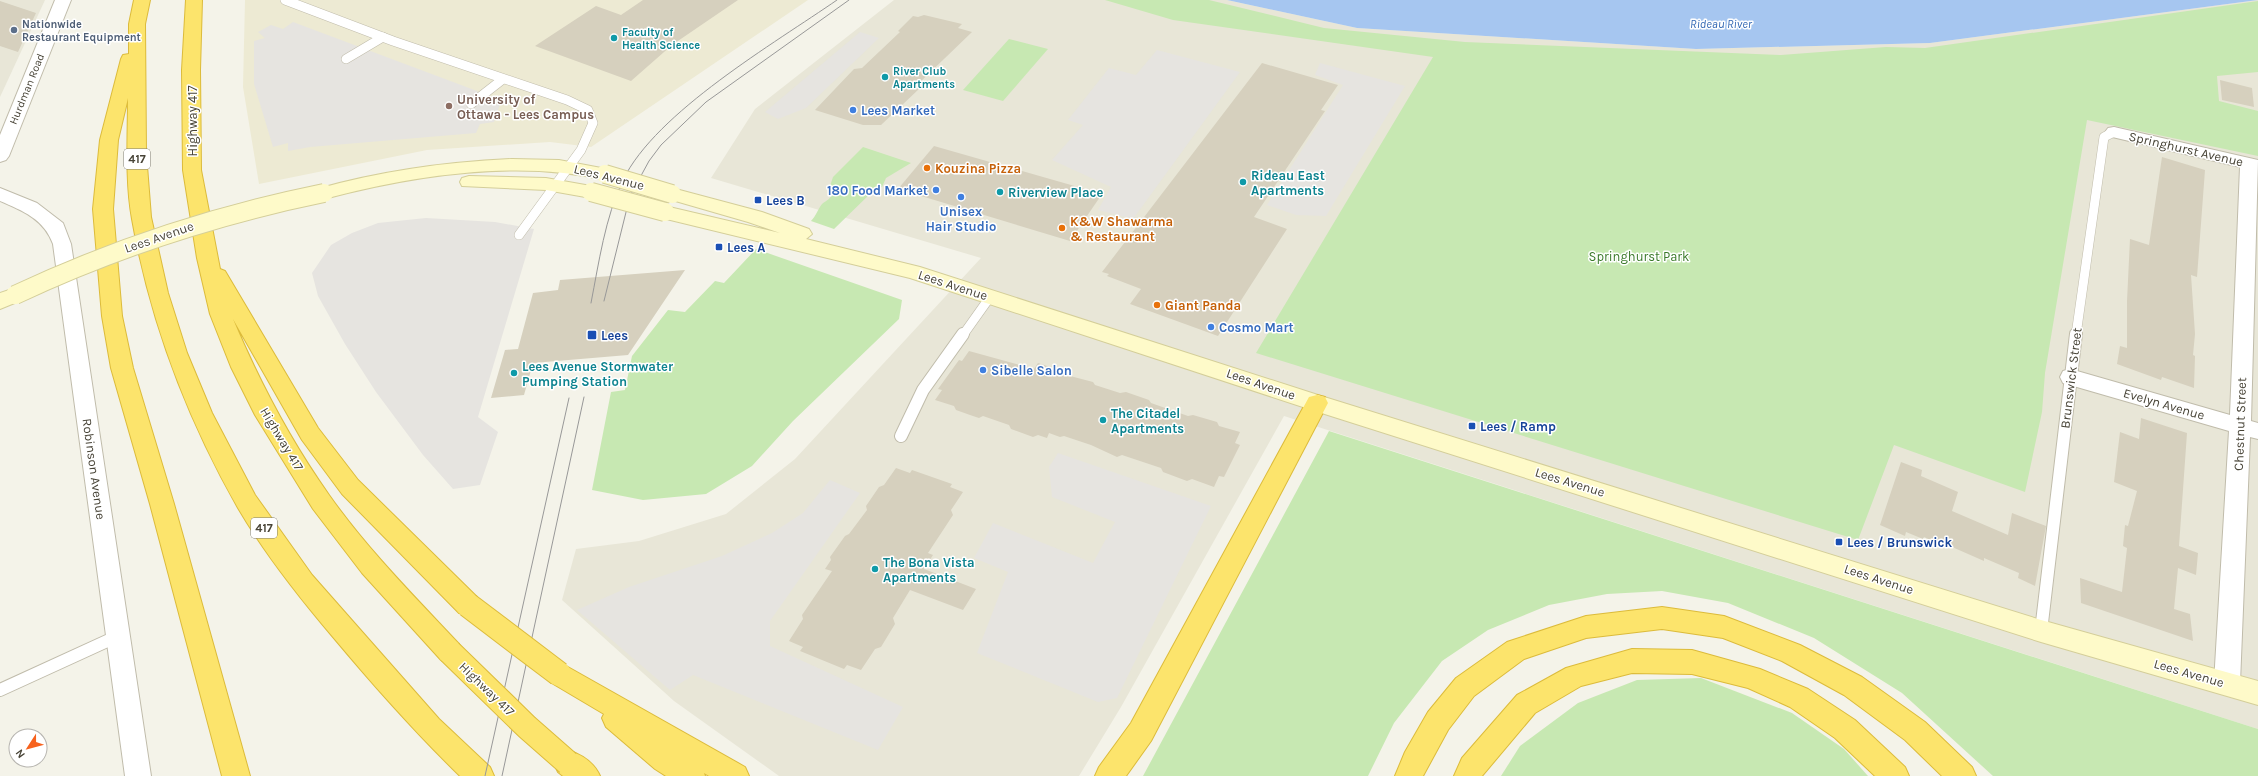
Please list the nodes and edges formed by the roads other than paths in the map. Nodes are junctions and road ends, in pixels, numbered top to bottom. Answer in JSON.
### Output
{"nodes":[{"id":1,"x":63,"y":0,"type":"edge"},
{"id":2,"x":142,"y":0,"type":"edge"},
{"id":3,"x":194,"y":0,"type":"edge"},
{"id":4,"x":285,"y":0,"type":"edge"},
{"id":5,"x":137,"y":24,"type":"junction"},
{"id":6,"x":383,"y":37,"type":"junction"},
{"id":7,"x":346,"y":59,"type":"dead end"},
{"id":8,"x":504,"y":79,"type":"junction"},
{"id":9,"x":471,"y":104,"type":"dead end"},
{"id":10,"x":2114,"y":132,"type":"joint"},
{"id":11,"x":0,"y":156,"type":"edge"},
{"id":12,"x":2253,"y":165,"type":"edge"},
{"id":13,"x":569,"y":167,"type":"junction"},
{"id":14,"x":556,"y":185,"type":"junction"},
{"id":15,"x":324,"y":193,"type":"junction"},
{"id":16,"x":0,"y":194,"type":"edge"},
{"id":17,"x":519,"y":235,"type":"dead end"},
{"id":18,"x":207,"y":258,"type":"junction"},
{"id":19,"x":884,"y":265,"type":"junction"},
{"id":20,"x":990,"y":297,"type":"junction"},
{"id":21,"x":8,"y":298,"type":"edge"},
{"id":22,"x":2070,"y":377,"type":"junction"},
{"id":23,"x":1317,"y":403,"type":"junction"},
{"id":24,"x":2249,"y":428,"type":"edge"},
{"id":25,"x":901,"y":436,"type":"dead end"},
{"id":26,"x":2041,"y":631,"type":"junction"},
{"id":27,"x":118,"y":636,"type":"junction"},
{"id":28,"x":559,"y":674,"type":"junction"},
{"id":29,"x":2227,"y":683,"type":"junction"},
{"id":30,"x":0,"y":690,"type":"edge"},
{"id":31,"x":2258,"y":693,"type":"edge"},
{"id":32,"x":577,"y":769,"type":"edge"},
{"id":33,"x":138,"y":776,"type":"edge"},
{"id":34,"x":236,"y":776,"type":"edge"},
{"id":35,"x":480,"y":776,"type":"edge"},
{"id":36,"x":691,"y":776,"type":"edge"},
{"id":37,"x":735,"y":776,"type":"edge"},
{"id":38,"x":1109,"y":776,"type":"edge"},
{"id":39,"x":1409,"y":776,"type":"edge"},
{"id":40,"x":1468,"y":776,"type":"edge"},
{"id":41,"x":1895,"y":776,"type":"edge"},
{"id":42,"x":1962,"y":776,"type":"edge"}],
"edges":[{"from":1,"to":11,"type":"street","name":"Hurdman Road"},
{"from":2,"to":5,"type":"highway","number":"417"},
{"from":3,"to":18,"type":"highway","name":"Highway 417"},
{"from":4,"to":6,"type":"lane"},
{"from":5,"to":34,"type":"highway"},
{"from":5,"to":35,"type":"highway","number":"417"},
{"from":6,"to":7,"type":"lane"},
{"from":6,"to":8,"type":"lane"},
{"from":8,"to":9,"type":"lane"},
{"from":8,"to":13,"type":"lane"},
{"from":10,"to":12,"type":"street","name":"Springhurst Avenue"},
{"from":10,"to":22,"type":"lane","name":"Brunswick Street"},
{"from":12,"to":24,"type":"street","name":"Chestnut Street"},
{"from":13,"to":14,"type":"lane"},
{"from":13,"to":15,"type":"main road","name":"Lees Avenue"},
{"from":13,"to":19,"type":"main road","name":"Lees Avenue","bridge":true},
{"from":14,"to":15,"type":"main road","name":"Lees Avenue"},
{"from":14,"to":17,"type":"lane"},
{"from":14,"to":19,"type":"main road","name":"Lees Avenue","bridge":true},
{"from":15,"to":21,"type":"main road","name":"Lees Avenue","bridge":true},
{"from":16,"to":27,"type":"street","name":"Robinson Avenue"},
{"from":18,"to":28,"type":"highway","bridge":true},
{"from":18,"to":32,"type":"highway","name":"Highway 417","bridge":true},
{"from":19,"to":20,"type":"main road","name":"Lees Avenue"},
{"from":20,"to":23,"type":"main road","name":"Lees Avenue"},
{"from":20,"to":25,"type":"lane"},
{"from":22,"to":24,"type":"street","name":"Evelyn Avenue"},
{"from":22,"to":26,"type":"lane","name":"Brunswick Street"},
{"from":23,"to":26,"type":"main road","name":"Lees Avenue"},
{"from":23,"to":38,"type":"highway"},
{"from":24,"to":29,"type":"street","name":"Chestnut Street"},
{"from":26,"to":29,"type":"main road","name":"Lees Avenue"},
{"from":27,"to":30,"type":"lane"},
{"from":27,"to":33,"type":"street","name":"Robinson Avenue"},
{"from":28,"to":36,"type":"highway"},
{"from":28,"to":37,"type":"highway"},
{"from":29,"to":31,"type":"main road","name":"Lees Avenue"},
{"from":39,"to":42,"type":"highway"},
{"from":40,"to":41,"type":"highway"}]}
